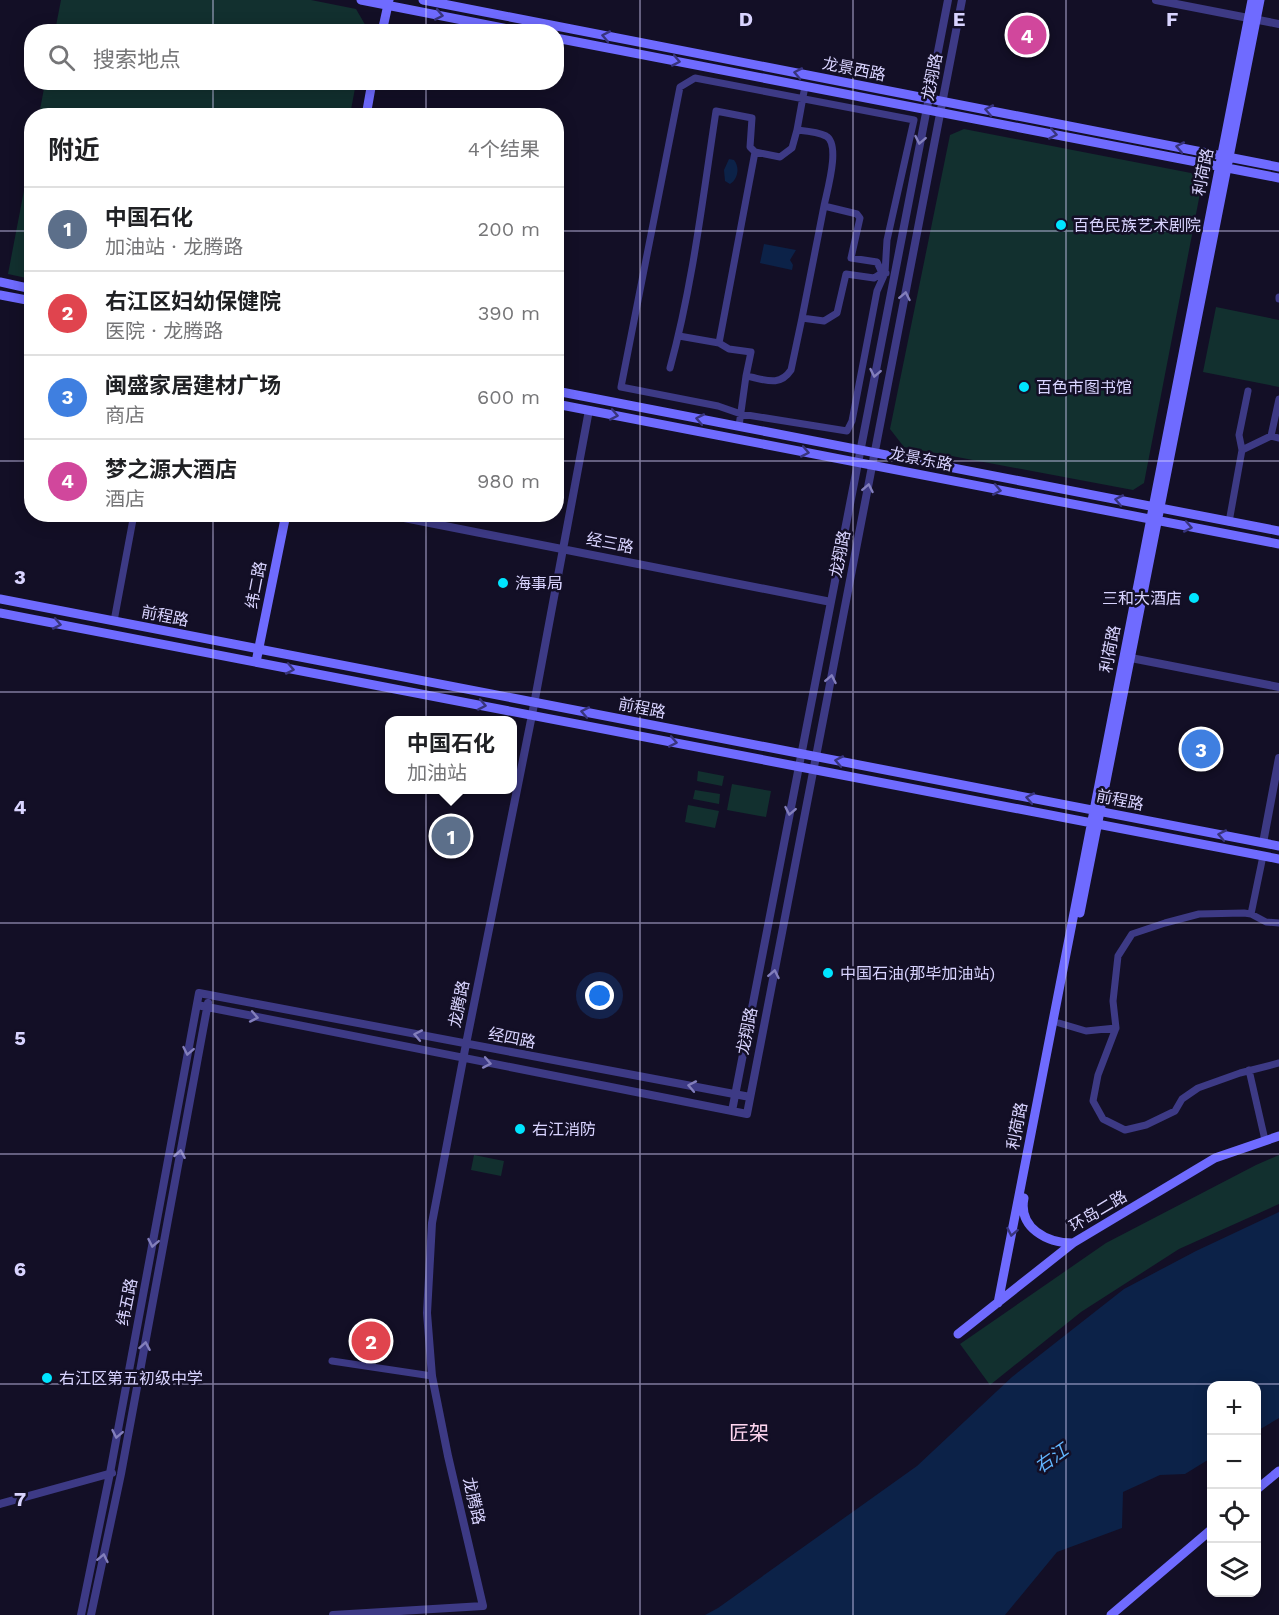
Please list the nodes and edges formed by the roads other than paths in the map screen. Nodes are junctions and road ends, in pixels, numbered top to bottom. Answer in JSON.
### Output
{"nodes":[{"id":1,"x":361,"y":0,"type":"edge"},
{"id":2,"x":423,"y":0,"type":"edge"},
{"id":3,"x":948,"y":0,"type":"edge"},
{"id":4,"x":962,"y":0,"type":"edge"},
{"id":5,"x":1156,"y":0,"type":"edge"},
{"id":6,"x":1252,"y":0,"type":"edge"},
{"id":7,"x":1260,"y":0,"type":"edge"},
{"id":8,"x":388,"y":3,"type":"edge"},
{"id":9,"x":1252,"y":19,"type":"junction"},
{"id":10,"x":384,"y":24,"type":"edge"},
{"id":11,"x":486,"y":24,"type":"edge"},
{"id":12,"x":547,"y":24,"type":"edge"},
{"id":13,"x":1279,"y":24,"type":"edge"},
{"id":14,"x":564,"y":27,"type":"edge"},
{"id":15,"x":564,"y":40,"type":"edge"},
{"id":16,"x":805,"y":86,"type":"junction"},
{"id":17,"x":371,"y":90,"type":"edge"},
{"id":18,"x":928,"y":98,"type":"junction"},
{"id":19,"x":803,"y":100,"type":"junction"},
{"id":20,"x":943,"y":101,"type":"junction"},
{"id":21,"x":367,"y":108,"type":"edge"},
{"id":22,"x":926,"y":110,"type":"junction"},
{"id":23,"x":941,"y":112,"type":"junction"},
{"id":24,"x":797,"y":130,"type":"junction"},
{"id":25,"x":755,"y":152,"type":"junction"},
{"id":26,"x":1226,"y":156,"type":"junction"},
{"id":27,"x":1223,"y":167,"type":"junction"},
{"id":28,"x":1279,"y":167,"type":"edge"},
{"id":29,"x":1279,"y":178,"type":"edge"},
{"id":30,"x":824,"y":206,"type":"junction"},
{"id":31,"x":887,"y":273,"type":"junction"},
{"id":32,"x":0,"y":282,"type":"edge"},
{"id":33,"x":24,"y":286,"type":"edge"},
{"id":34,"x":0,"y":295,"type":"edge"},
{"id":35,"x":24,"y":300,"type":"edge"},
{"id":36,"x":802,"y":318,"type":"junction"},
{"id":37,"x":679,"y":336,"type":"junction"},
{"id":38,"x":719,"y":343,"type":"junction"},
{"id":39,"x":670,"y":368,"type":"dead end"},
{"id":40,"x":746,"y":376,"type":"junction"},
{"id":41,"x":1248,"y":391,"type":"dead end"},
{"id":42,"x":564,"y":393,"type":"edge"},
{"id":43,"x":1279,"y":399,"type":"edge"},
{"id":44,"x":564,"y":405,"type":"edge"},
{"id":45,"x":589,"y":410,"type":"junction"},
{"id":46,"x":741,"y":414,"type":"junction"},
{"id":47,"x":739,"y":426,"type":"junction"},
{"id":48,"x":1275,"y":437,"type":"edge"},
{"id":49,"x":860,"y":450,"type":"junction"},
{"id":50,"x":1242,"y":450,"type":"junction"},
{"id":51,"x":875,"y":453,"type":"junction"},
{"id":52,"x":858,"y":462,"type":"junction"},
{"id":53,"x":872,"y":465,"type":"junction"},
{"id":54,"x":1157,"y":508,"type":"junction"},
{"id":55,"x":1154,"y":520,"type":"junction"},
{"id":56,"x":133,"y":522,"type":"edge"},
{"id":57,"x":284,"y":522,"type":"edge"},
{"id":58,"x":425,"y":522,"type":"edge"},
{"id":59,"x":1229,"y":522,"type":"junction"},
{"id":60,"x":1279,"y":531,"type":"edge"},
{"id":61,"x":1279,"y":544,"type":"edge"},
{"id":62,"x":563,"y":549,"type":"junction"},
{"id":63,"x":1,"y":600,"type":"edge"},
{"id":64,"x":831,"y":602,"type":"junction"},
{"id":65,"x":0,"y":613,"type":"edge"},
{"id":66,"x":114,"y":621,"type":"junction"},
{"id":67,"x":259,"y":649,"type":"junction"},
{"id":68,"x":1131,"y":658,"type":"junction"},
{"id":69,"x":256,"y":662,"type":"junction"},
{"id":70,"x":1279,"y":687,"type":"edge"},
{"id":71,"x":535,"y":702,"type":"junction"},
{"id":72,"x":532,"y":715,"type":"junction"},
{"id":73,"x":801,"y":754,"type":"junction"},
{"id":74,"x":816,"y":757,"type":"junction"},
{"id":75,"x":1279,"y":758,"type":"edge"},
{"id":76,"x":799,"y":766,"type":"junction"},
{"id":77,"x":813,"y":769,"type":"junction"},
{"id":78,"x":517,"y":790,"type":"edge"},
{"id":79,"x":516,"y":794,"type":"edge"},
{"id":80,"x":1097,"y":811,"type":"junction"},
{"id":81,"x":1095,"y":824,"type":"junction"},
{"id":82,"x":1263,"y":843,"type":"junction"},
{"id":83,"x":1279,"y":846,"type":"edge"},
{"id":84,"x":1263,"y":856,"type":"junction"},
{"id":85,"x":1279,"y":859,"type":"edge"},
{"id":86,"x":1251,"y":914,"type":"junction"},
{"id":87,"x":1279,"y":923,"type":"edge"},
{"id":88,"x":199,"y":993,"type":"joint"},
{"id":89,"x":210,"y":995,"type":"junction"},
{"id":90,"x":197,"y":1005,"type":"junction"},
{"id":91,"x":207,"y":1008,"type":"junction"},
{"id":92,"x":1059,"y":1023,"type":"junction"},
{"id":93,"x":1116,"y":1028,"type":"junction"},
{"id":94,"x":466,"y":1044,"type":"junction"},
{"id":95,"x":464,"y":1058,"type":"junction"},
{"id":96,"x":1279,"y":1064,"type":"edge"},
{"id":97,"x":1249,"y":1070,"type":"junction"},
{"id":98,"x":735,"y":1094,"type":"junction"},
{"id":99,"x":750,"y":1097,"type":"junction"},
{"id":100,"x":732,"y":1111,"type":"junction"},
{"id":101,"x":747,"y":1114,"type":"joint"},
{"id":102,"x":1273,"y":1137,"type":"edge"},
{"id":103,"x":1073,"y":1243,"type":"junction"},
{"id":104,"x":998,"y":1303,"type":"junction"},
{"id":105,"x":958,"y":1334,"type":"dead end"},
{"id":106,"x":332,"y":1361,"type":"dead end"},
{"id":107,"x":432,"y":1376,"type":"junction"},
{"id":108,"x":1279,"y":1471,"type":"edge"},
{"id":109,"x":110,"y":1473,"type":"junction"},
{"id":110,"x":121,"y":1474,"type":"junction"},
{"id":111,"x":1258,"y":1489,"type":"edge"},
{"id":112,"x":0,"y":1504,"type":"edge"},
{"id":113,"x":1207,"y":1533,"type":"edge"},
{"id":114,"x":81,"y":1615,"type":"edge"},
{"id":115,"x":91,"y":1615,"type":"edge"},
{"id":116,"x":333,"y":1615,"type":"edge"},
{"id":117,"x":1111,"y":1615,"type":"edge"}],
"edges":[{"from":1,"to":8,"type":"main road"},
{"from":12,"to":2,"type":"main road","name":"龙景西路","one_way":true},
{"from":3,"to":18,"type":"street","name":"龙翔路"},
{"from":4,"to":20,"type":"street","name":"龙翔路"},
{"from":5,"to":9,"type":"street"},
{"from":6,"to":9,"type":"main road","name":"利荷路"},
{"from":7,"to":9,"type":"main road","name":"利荷路"},
{"from":8,"to":10,"type":"main road"},
{"from":8,"to":11,"type":"main road","one_way":true},
{"from":9,"to":13,"type":"street"},
{"from":9,"to":26,"type":"main road","name":"利荷路"},
{"from":18,"to":14,"type":"main road","name":"龙景西路","one_way":true},
{"from":15,"to":16,"type":"main road","name":"龙景西路","one_way":true},
{"from":16,"to":19,"type":"street"},
{"from":16,"to":22,"type":"main road","name":"龙景西路"},
{"from":17,"to":21,"type":"main road"},
{"from":18,"to":20,"type":"main road","name":"龙景西路"},
{"from":18,"to":22,"type":"street","name":"龙翔路"},
{"from":19,"to":24,"type":"street"},
{"from":19,"to":31,"type":"street"},
{"from":19,"to":46,"type":"street"},
{"from":20,"to":23,"type":"street","name":"龙翔路"},
{"from":26,"to":20,"type":"main road","name":"龙景西路","one_way":true},
{"from":22,"to":23,"type":"main road","name":"龙景西路"},
{"from":22,"to":31,"type":"street","name":"龙翔路","one_way":true},
{"from":23,"to":27,"type":"main road","name":"龙景西路","one_way":true},
{"from":51,"to":23,"type":"street","name":"龙翔路","one_way":true},
{"from":24,"to":25,"type":"street"},
{"from":24,"to":30,"type":"street"},
{"from":25,"to":37,"type":"street"},
{"from":25,"to":38,"type":"street"},
{"from":26,"to":27,"type":"main road","name":"利荷路"},
{"from":26,"to":28,"type":"main road","name":"龙景西路"},
{"from":27,"to":29,"type":"main road","name":"龙景西路"},
{"from":27,"to":54,"type":"main road","name":"利荷路"},
{"from":30,"to":31,"type":"street"},
{"from":30,"to":36,"type":"street"},
{"from":31,"to":36,"type":"street"},
{"from":31,"to":46,"type":"street"},
{"from":31,"to":49,"type":"street","name":"龙翔路","one_way":true},
{"from":32,"to":33,"type":"main road"},
{"from":34,"to":35,"type":"main road"},
{"from":36,"to":40,"type":"street"},
{"from":37,"to":38,"type":"street"},
{"from":37,"to":39,"type":"street"},
{"from":38,"to":40,"type":"street"},
{"from":40,"to":46,"type":"street"},
{"from":41,"to":50,"type":"street"},
{"from":47,"to":42,"type":"main road","name":"龙景东路","one_way":true},
{"from":43,"to":48,"type":"street"},
{"from":44,"to":45,"type":"main road","name":"龙景东路"},
{"from":45,"to":52,"type":"main road","name":"龙景东路","one_way":true},
{"from":45,"to":62,"type":"street","name":"龙腾路"},
{"from":46,"to":47,"type":"street"},
{"from":47,"to":49,"type":"main road","name":"龙景东路"},
{"from":48,"to":50,"type":"street"},
{"from":49,"to":51,"type":"main road","name":"龙景东路"},
{"from":49,"to":52,"type":"street","name":"龙翔路"},
{"from":50,"to":59,"type":"street"},
{"from":51,"to":53,"type":"street","name":"龙翔路"},
{"from":54,"to":51,"type":"main road","name":"龙景东路","one_way":true},
{"from":52,"to":53,"type":"main road","name":"龙景东路"},
{"from":52,"to":64,"type":"street","name":"龙翔路"},
{"from":53,"to":55,"type":"main road","name":"龙景东路","one_way":true},
{"from":74,"to":53,"type":"street","name":"龙翔路","one_way":true},
{"from":54,"to":55,"type":"main road","name":"利荷路"},
{"from":54,"to":59,"type":"main road","name":"龙景东路"},
{"from":55,"to":61,"type":"main road","name":"龙景东路","one_way":true},
{"from":55,"to":68,"type":"main road","name":"利荷路"},
{"from":55,"to":80,"type":"main road","name":"利荷路"},
{"from":56,"to":66,"type":"street"},
{"from":57,"to":67,"type":"main road","name":"纬二路"},
{"from":58,"to":62,"type":"street","name":"经三路"},
{"from":59,"to":60,"type":"main road","name":"龙景东路"},
{"from":62,"to":64,"type":"street","name":"经三路"},
{"from":62,"to":71,"type":"street","name":"龙腾路"},
{"from":63,"to":65,"type":"street"},
{"from":63,"to":66,"type":"main road","name":"前程路"},
{"from":64,"to":73,"type":"street","name":"龙翔路"},
{"from":65,"to":69,"type":"main road","name":"前程路","one_way":true},
{"from":66,"to":67,"type":"main road","name":"前程路"},
{"from":67,"to":69,"type":"main road","name":"纬二路"},
{"from":67,"to":71,"type":"main road","name":"前程路"},
{"from":68,"to":70,"type":"street"},
{"from":68,"to":80,"type":"main road","name":"利荷路"},
{"from":69,"to":72,"type":"main road","name":"前程路","one_way":true},
{"from":71,"to":72,"type":"street","name":"龙腾路"},
{"from":73,"to":71,"type":"main road","name":"前程路","one_way":true},
{"from":72,"to":76,"type":"main road","name":"前程路","one_way":true},
{"from":72,"to":78,"type":"street","name":"龙腾路"},
{"from":73,"to":74,"type":"main road","name":"前程路"},
{"from":73,"to":76,"type":"street","name":"龙翔路"},
{"from":74,"to":77,"type":"street","name":"龙翔路"},
{"from":80,"to":74,"type":"main road","name":"前程路","one_way":true},
{"from":75,"to":82,"type":"street"},
{"from":76,"to":77,"type":"main road","name":"前程路"},
{"from":76,"to":98,"type":"street","name":"龙翔路","one_way":true},
{"from":77,"to":81,"type":"main road","name":"前程路"},
{"from":99,"to":77,"type":"street","name":"龙翔路","one_way":true},
{"from":79,"to":94,"type":"street","name":"龙腾路"},
{"from":80,"to":81,"type":"main road","name":"利荷路"},
{"from":82,"to":80,"type":"main road","name":"前程路","one_way":true},
{"from":81,"to":84,"type":"main road","name":"前程路"},
{"from":81,"to":92,"type":"main road","name":"利荷路"},
{"from":81,"to":104,"type":"main road","name":"利荷路","one_way":true},
{"from":82,"to":83,"type":"main road","name":"前程路"},
{"from":84,"to":85,"type":"main road","name":"前程路"},
{"from":84,"to":86,"type":"street"},
{"from":86,"to":87,"type":"street"},
{"from":86,"to":93,"type":"street"},
{"from":88,"to":89,"type":"street","name":"经四路"},
{"from":88,"to":90,"type":"street","name":"纬五路"},
{"from":89,"to":91,"type":"street","name":"纬五路"},
{"from":94,"to":89,"type":"street","name":"经四路","one_way":true},
{"from":90,"to":91,"type":"street","name":"经四路"},
{"from":90,"to":109,"type":"street","name":"纬五路","one_way":true},
{"from":91,"to":95,"type":"street","name":"经四路","one_way":true},
{"from":110,"to":91,"type":"street","name":"纬五路","one_way":true},
{"from":92,"to":93,"type":"street"},
{"from":92,"to":103,"type":"main road","name":"利荷路"},
{"from":93,"to":97,"type":"street"},
{"from":94,"to":95,"type":"street","name":"龙腾路"},
{"from":98,"to":94,"type":"street","name":"经四路","one_way":true},
{"from":95,"to":100,"type":"street","name":"经四路","one_way":true},
{"from":95,"to":107,"type":"street","name":"龙腾路"},
{"from":96,"to":97,"type":"street"},
{"from":97,"to":102,"type":"street"},
{"from":98,"to":99,"type":"street","name":"经四路"},
{"from":98,"to":100,"type":"street","name":"龙翔路"},
{"from":99,"to":101,"type":"street","name":"龙翔路"},
{"from":100,"to":101,"type":"street","name":"经四路"},
{"from":102,"to":103,"type":"main road","name":"环岛二路"},
{"from":103,"to":104,"type":"main road","name":"环岛二路"},
{"from":104,"to":105,"type":"main road","name":"环岛二路"},
{"from":106,"to":107,"type":"street"},
{"from":107,"to":116,"type":"street","name":"龙腾路"},
{"from":108,"to":111,"type":"main road"},
{"from":109,"to":110,"type":"street"},
{"from":109,"to":112,"type":"street"},
{"from":109,"to":114,"type":"street","name":"纬五路"},
{"from":115,"to":110,"type":"street","name":"纬五路","one_way":true},
{"from":113,"to":117,"type":"main road"}]}
